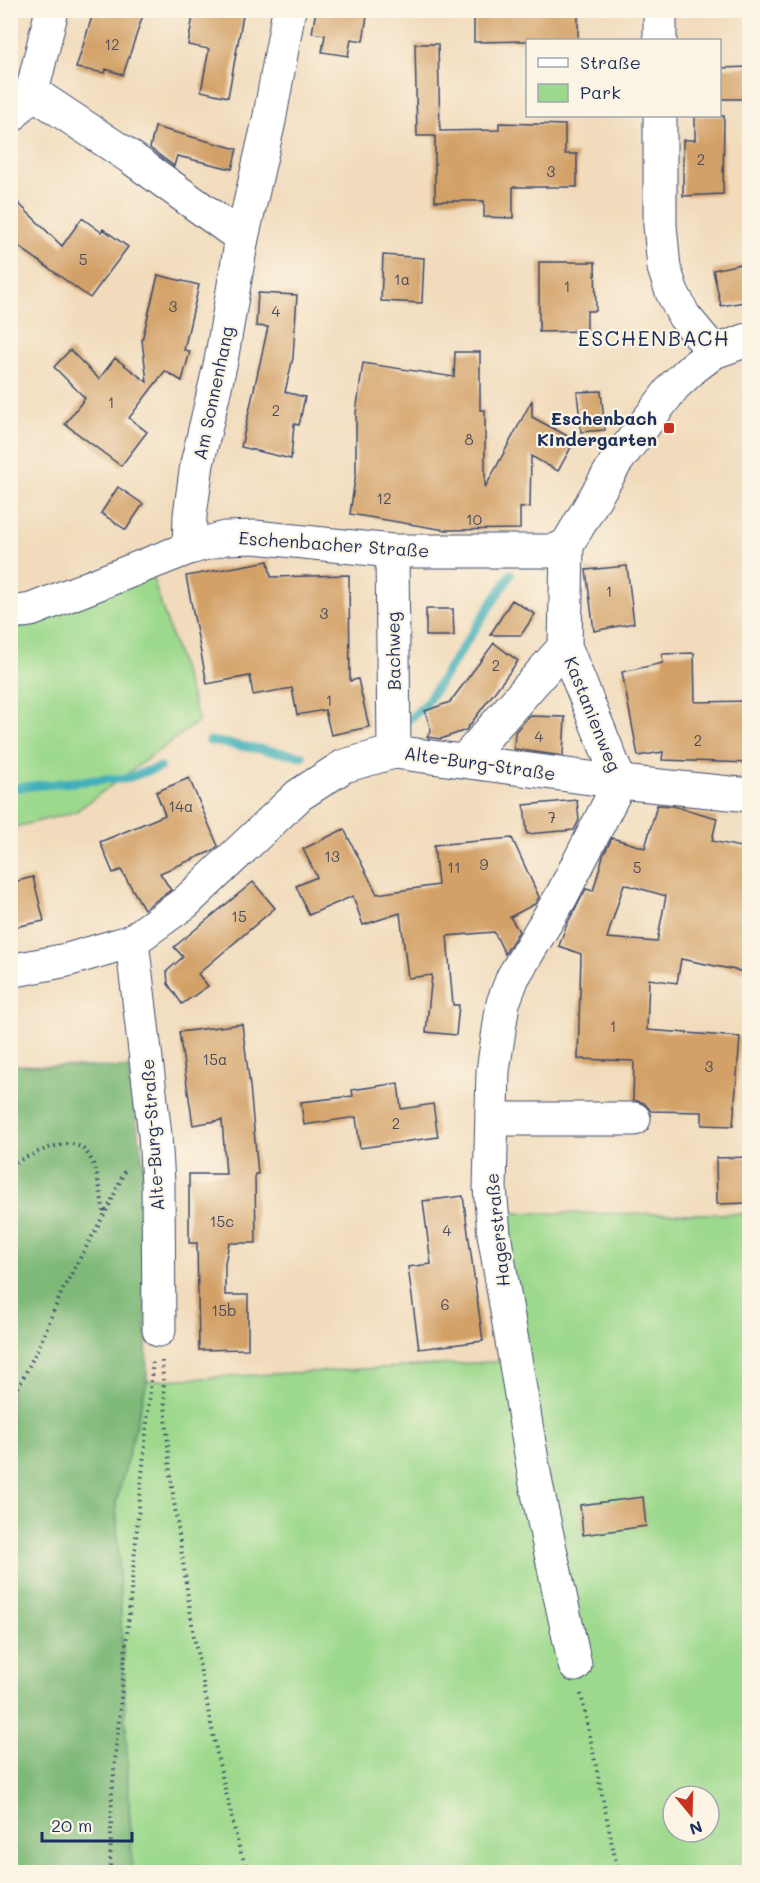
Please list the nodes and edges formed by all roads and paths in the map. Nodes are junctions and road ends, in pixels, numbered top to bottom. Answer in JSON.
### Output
{"nodes":[{"id":1,"x":52,"y":10,"type":"edge"},
{"id":2,"x":289,"y":10,"type":"edge"},
{"id":3,"x":660,"y":10,"type":"edge"},
{"id":4,"x":660,"y":39,"type":"edge"},
{"id":5,"x":32,"y":92,"type":"junction"},
{"id":6,"x":10,"y":117,"type":"edge"},
{"id":7,"x":660,"y":117,"type":"edge"},
{"id":8,"x":242,"y":238,"type":"junction"},
{"id":9,"x":750,"y":339,"type":"edge"},
{"id":10,"x":714,"y":352,"type":"junction"},
{"id":11,"x":567,"y":545,"type":"junction"},
{"id":12,"x":189,"y":548,"type":"junction"},
{"id":13,"x":392,"y":551,"type":"junction"},
{"id":14,"x":10,"y":613,"type":"edge"},
{"id":15,"x":565,"y":646,"type":"junction"},
{"id":16,"x":394,"y":752,"type":"junction"},
{"id":17,"x":464,"y":761,"type":"junction"},
{"id":18,"x":620,"y":782,"type":"junction"},
{"id":19,"x":750,"y":795,"type":"edge"},
{"id":20,"x":132,"y":941,"type":"junction"},
{"id":21,"x":10,"y":971,"type":"edge"},
{"id":22,"x":492,"y":1119,"type":"junction"},
{"id":23,"x":634,"y":1119,"type":"dead end"},
{"id":24,"x":129,"y":1161,"type":"dead end"},
{"id":25,"x":10,"y":1165,"type":"edge"},
{"id":26,"x":104,"y":1214,"type":"junction"},
{"id":27,"x":159,"y":1330,"type":"junction"},
{"id":28,"x":10,"y":1404,"type":"edge"},
{"id":29,"x":575,"y":1665,"type":"joint"},
{"id":30,"x":110,"y":1872,"type":"edge"},
{"id":31,"x":248,"y":1872,"type":"edge"},
{"id":32,"x":618,"y":1872,"type":"edge"}],
"edges":[{"from":1,"to":5,"type":"street"},
{"from":2,"to":8,"type":"street","name":"Am Sonnenhang"},
{"from":3,"to":4,"type":"street"},
{"from":5,"to":6,"type":"street"},
{"from":5,"to":8,"type":"street"},
{"from":7,"to":10,"type":"street"},
{"from":8,"to":12,"type":"street","name":"Am Sonnenhang"},
{"from":9,"to":10,"type":"street"},
{"from":10,"to":11,"type":"street"},
{"from":11,"to":13,"type":"street","name":"Eschenbacher Straße"},
{"from":11,"to":15,"type":"street","name":"Kastanienweg"},
{"from":12,"to":13,"type":"street","name":"Eschenbacher Straße"},
{"from":12,"to":14,"type":"street","name":"Eschenbacher Straße"},
{"from":13,"to":16,"type":"street","name":"Bachweg"},
{"from":15,"to":17,"type":"street","name":"Kastanienweg"},
{"from":15,"to":18,"type":"street","name":"Kastanienweg"},
{"from":16,"to":17,"type":"street","name":"Alte-Burg-Straße"},
{"from":16,"to":20,"type":"street","name":"Alte-Burg-Straße"},
{"from":17,"to":18,"type":"street","name":"Alte-Burg-Straße"},
{"from":18,"to":19,"type":"street","name":"Alte-Burg-Straße"},
{"from":18,"to":22,"type":"street","name":"Hagerstraße"},
{"from":20,"to":21,"type":"street","name":"Alte-Burg-Straße"},
{"from":20,"to":27,"type":"street","name":"Alte-Burg-Straße"},
{"from":22,"to":23,"type":"street"},
{"from":22,"to":29,"type":"street","name":"Hagerstraße"},
{"from":24,"to":26,"type":"path"},
{"from":25,"to":26,"type":"path"},
{"from":26,"to":28,"type":"path"},
{"from":27,"to":30,"type":"path"},
{"from":27,"to":31,"type":"path"},
{"from":29,"to":32,"type":"path"}]}
